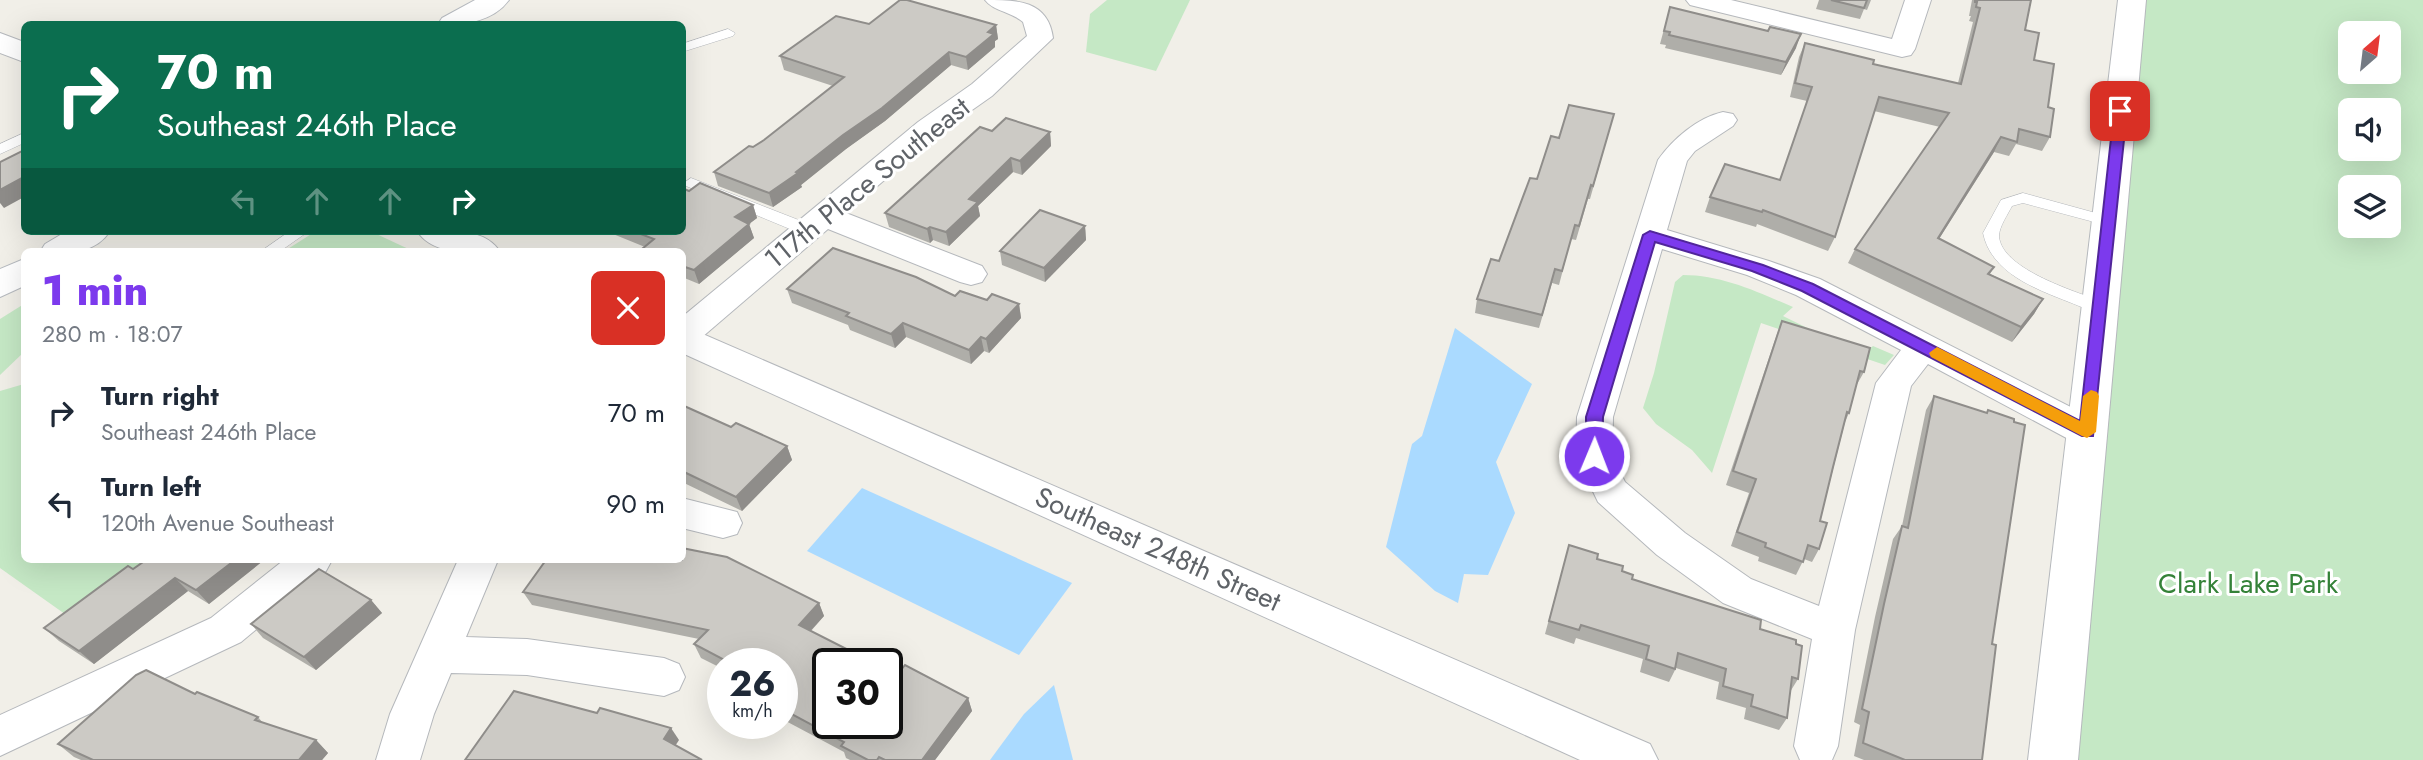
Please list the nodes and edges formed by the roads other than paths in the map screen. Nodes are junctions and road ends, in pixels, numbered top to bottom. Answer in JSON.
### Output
{"nodes":[{"id":1,"x":495,"y":0,"type":"edge"},
{"id":2,"x":998,"y":0,"type":"edge"},
{"id":3,"x":1699,"y":0,"type":"edge"},
{"id":4,"x":1918,"y":0,"type":"edge"},
{"id":5,"x":2132,"y":0,"type":"edge"},
{"id":6,"x":457,"y":21,"type":"edge"},
{"id":7,"x":728,"y":33,"type":"dead end"},
{"id":8,"x":0,"y":42,"type":"edge"},
{"id":9,"x":686,"y":47,"type":"edge"},
{"id":10,"x":21,"y":52,"type":"edge"},
{"id":11,"x":1723,"y":120,"type":"dead end"},
{"id":12,"x":21,"y":139,"type":"edge"},
{"id":13,"x":0,"y":150,"type":"edge"},
{"id":14,"x":691,"y":183,"type":"dead end"},
{"id":15,"x":2109,"y":222,"type":"junction"},
{"id":16,"x":816,"y":223,"type":"junction"},
{"id":17,"x":86,"y":235,"type":"edge"},
{"id":18,"x":295,"y":235,"type":"edge"},
{"id":19,"x":443,"y":235,"type":"edge"},
{"id":20,"x":1650,"y":235,"type":"junction"},
{"id":21,"x":64,"y":248,"type":"edge"},
{"id":22,"x":274,"y":248,"type":"edge"},
{"id":23,"x":474,"y":248,"type":"edge"},
{"id":24,"x":21,"y":273,"type":"edge"},
{"id":25,"x":971,"y":274,"type":"dead end"},
{"id":26,"x":0,"y":285,"type":"edge"},
{"id":27,"x":2100,"y":307,"type":"junction"},
{"id":28,"x":686,"y":334,"type":"edge"},
{"id":29,"x":686,"y":339,"type":"edge"},
{"id":30,"x":1923,"y":346,"type":"junction"},
{"id":31,"x":2087,"y":432,"type":"junction"},
{"id":32,"x":686,"y":514,"type":"edge"},
{"id":33,"x":723,"y":523,"type":"dead end"},
{"id":34,"x":308,"y":563,"type":"edge"},
{"id":35,"x":477,"y":563,"type":"edge"},
{"id":36,"x":1834,"y":630,"type":"junction"},
{"id":37,"x":437,"y":654,"type":"junction"},
{"id":38,"x":664,"y":677,"type":"dead end"},
{"id":39,"x":0,"y":736,"type":"edge"},
{"id":40,"x":1816,"y":746,"type":"dead end"},
{"id":41,"x":398,"y":760,"type":"edge"},
{"id":42,"x":1633,"y":760,"type":"edge"},
{"id":43,"x":2053,"y":760,"type":"edge"}],
"edges":[{"from":1,"to":6,"type":"street"},
{"from":2,"to":16,"type":"street","name":"117th Place Southeast"},
{"from":3,"to":4,"type":"street"},
{"from":5,"to":15,"type":"street"},
{"from":7,"to":9,"type":"lane"},
{"from":8,"to":10,"type":"street"},
{"from":11,"to":20,"type":"street"},
{"from":12,"to":13,"type":"lane"},
{"from":14,"to":16,"type":"lane"},
{"from":15,"to":27,"type":"street"},
{"from":15,"to":27,"type":"lane"},
{"from":16,"to":25,"type":"street"},
{"from":16,"to":28,"type":"street","name":"117th Place Southeast"},
{"from":17,"to":21,"type":"street"},
{"from":18,"to":22,"type":"lane"},
{"from":19,"to":23,"type":"street"},
{"from":20,"to":30,"type":"street"},
{"from":20,"to":36,"type":"street"},
{"from":24,"to":26,"type":"street"},
{"from":27,"to":31,"type":"street"},
{"from":29,"to":42,"type":"street","name":"Southeast 248th Street"},
{"from":30,"to":31,"type":"street"},
{"from":30,"to":36,"type":"street"},
{"from":31,"to":43,"type":"street"},
{"from":32,"to":33,"type":"street"},
{"from":34,"to":39,"type":"street"},
{"from":35,"to":37,"type":"street"},
{"from":36,"to":40,"type":"street"},
{"from":37,"to":38,"type":"street"},
{"from":37,"to":41,"type":"street"}]}
